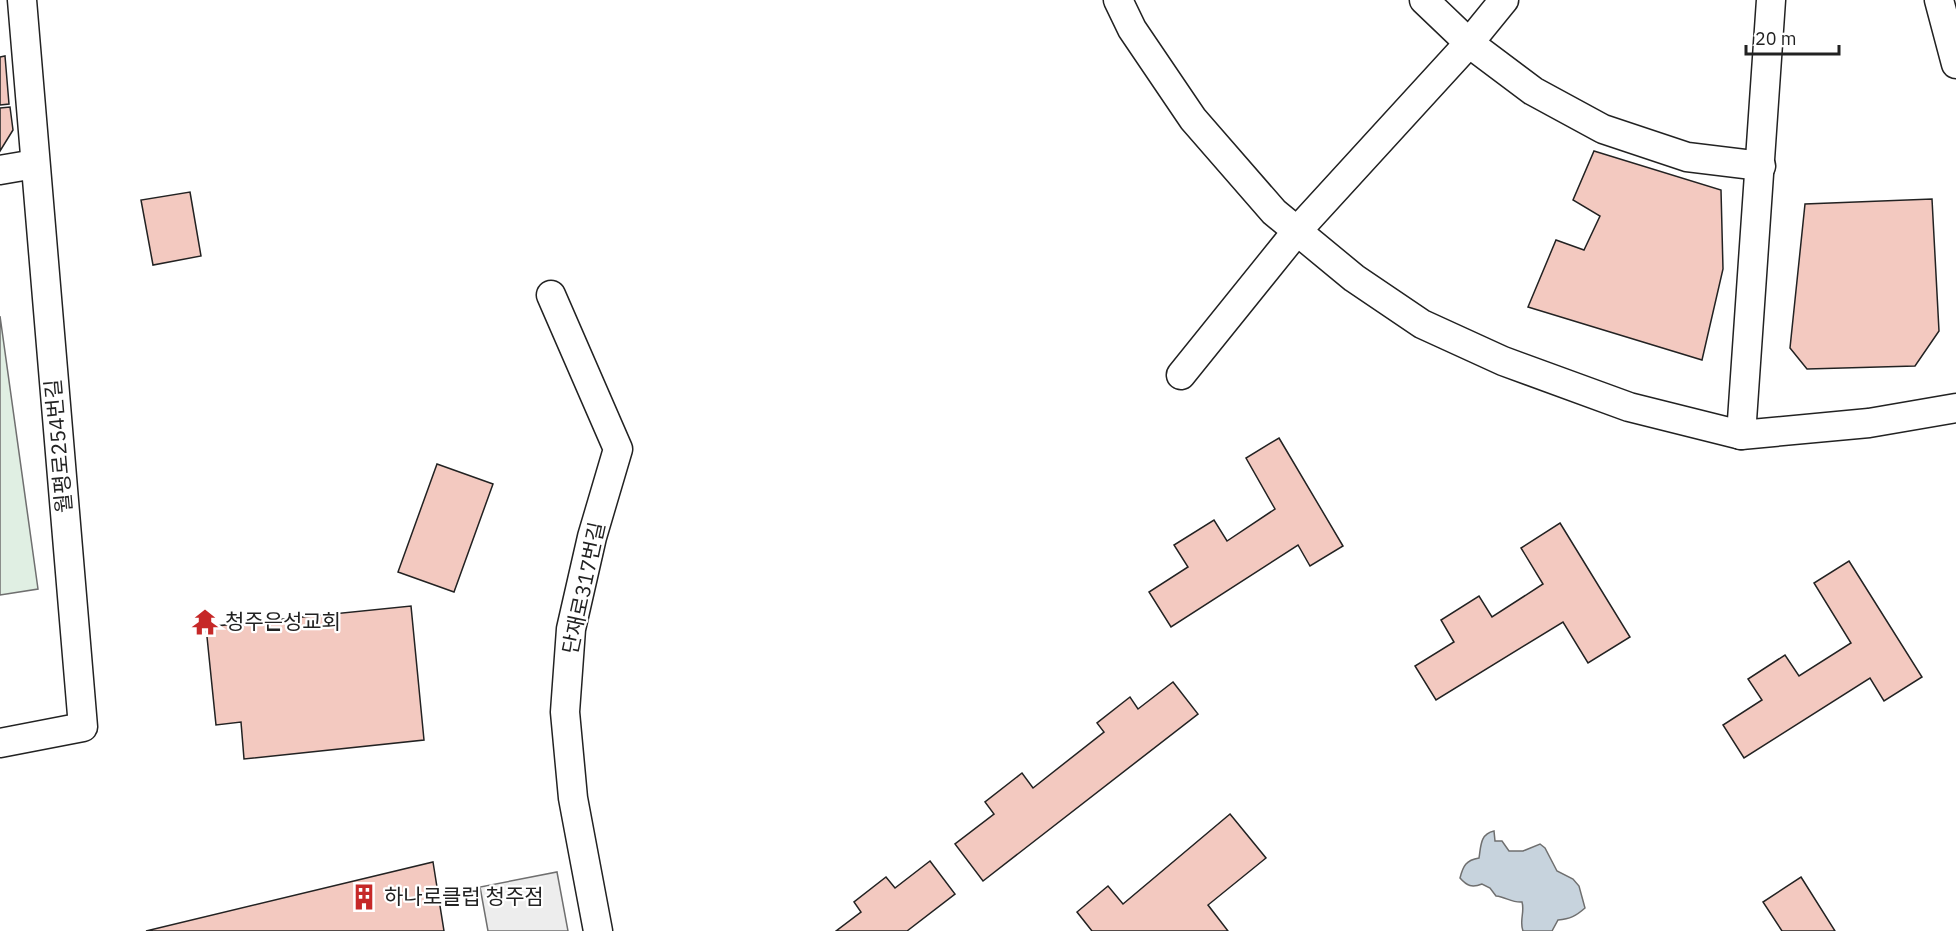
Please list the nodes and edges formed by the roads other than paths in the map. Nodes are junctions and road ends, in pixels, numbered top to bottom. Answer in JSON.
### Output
{"nodes":[{"id":1,"x":22,"y":0,"type":"edge"},
{"id":2,"x":1118,"y":0,"type":"edge"},
{"id":3,"x":1425,"y":0,"type":"edge"},
{"id":4,"x":1504,"y":0,"type":"edge"},
{"id":5,"x":1771,"y":0,"type":"edge"},
{"id":6,"x":1939,"y":0,"type":"edge"},
{"id":7,"x":1469,"y":43,"type":"junction"},
{"id":8,"x":1956,"y":64,"type":"edge"},
{"id":9,"x":35,"y":164,"type":"junction"},
{"id":10,"x":1761,"y":166,"type":"junction"},
{"id":11,"x":0,"y":170,"type":"edge"},
{"id":12,"x":1298,"y":231,"type":"junction"},
{"id":13,"x":551,"y":295,"type":"dead end"},
{"id":14,"x":1180,"y":375,"type":"dead end"},
{"id":15,"x":1956,"y":408,"type":"edge"},
{"id":16,"x":1741,"y":435,"type":"junction"},
{"id":17,"x":0,"y":743,"type":"edge"},
{"id":18,"x":598,"y":931,"type":"edge"}],
"edges":[{"from":1,"to":9,"type":"street","name":"월평로254번길"},
{"from":2,"to":12,"type":"street"},
{"from":3,"to":7,"type":"street"},
{"from":4,"to":7,"type":"street"},
{"from":5,"to":10,"type":"street"},
{"from":6,"to":8,"type":"street"},
{"from":7,"to":10,"type":"street"},
{"from":7,"to":12,"type":"street"},
{"from":9,"to":11,"type":"street"},
{"from":9,"to":17,"type":"street","name":"월평로254번길"},
{"from":10,"to":16,"type":"street"},
{"from":12,"to":14,"type":"street"},
{"from":12,"to":16,"type":"street"},
{"from":13,"to":18,"type":"street","name":"단재로317번길"},
{"from":15,"to":16,"type":"street"}]}
